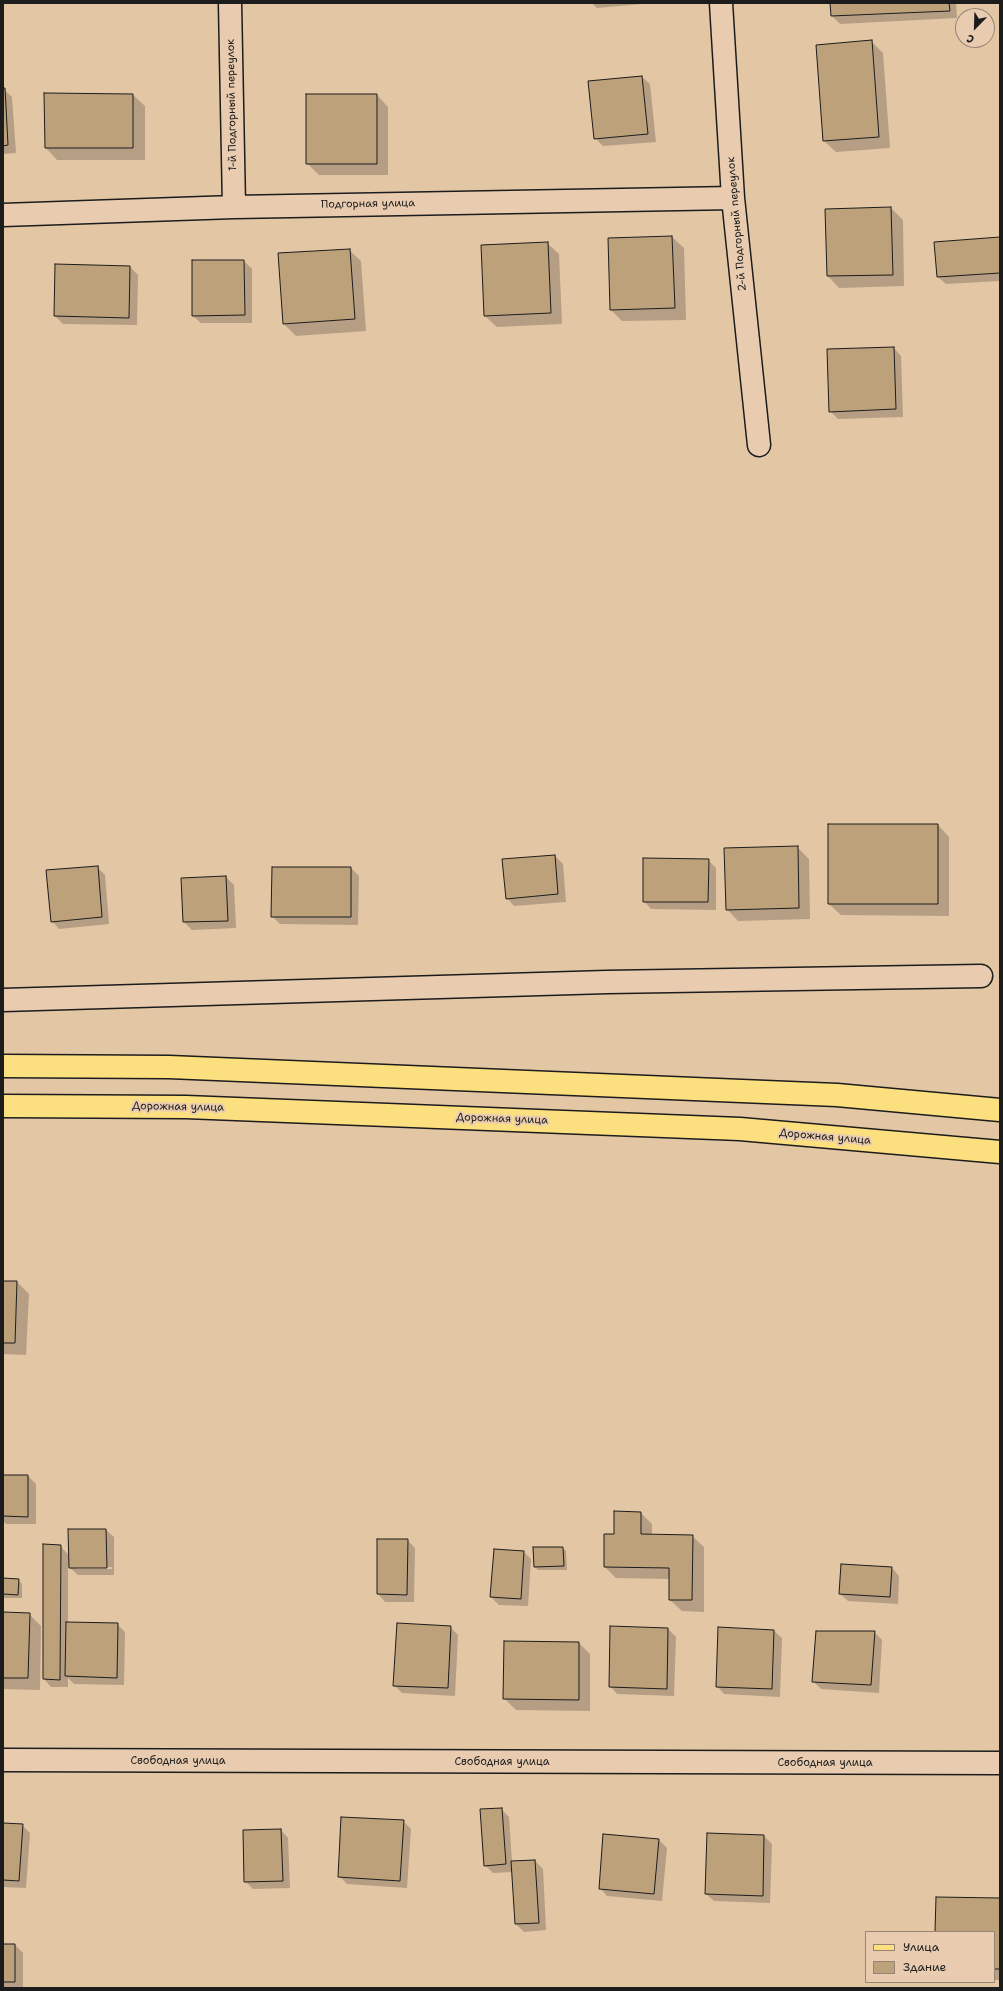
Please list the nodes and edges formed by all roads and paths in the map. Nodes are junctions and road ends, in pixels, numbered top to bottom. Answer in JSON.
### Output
{"nodes":[{"id":1,"x":230,"y":3,"type":"edge"},
{"id":2,"x":721,"y":3,"type":"edge"},
{"id":3,"x":733,"y":198,"type":"junction"},
{"id":4,"x":234,"y":207,"type":"junction"},
{"id":5,"x":3,"y":215,"type":"edge"},
{"id":6,"x":759,"y":445,"type":"dead end"},
{"id":7,"x":980,"y":976,"type":"dead end"},
{"id":8,"x":3,"y":1000,"type":"edge"},
{"id":9,"x":3,"y":1066,"type":"edge"},
{"id":10,"x":3,"y":1106,"type":"edge"},
{"id":11,"x":1000,"y":1110,"type":"edge"},
{"id":12,"x":1000,"y":1152,"type":"edge"},
{"id":13,"x":3,"y":1760,"type":"edge"},
{"id":14,"x":1000,"y":1763,"type":"edge"}],
"edges":[{"from":1,"to":4,"type":"street","name":"1-й Подгорный переулок"},
{"from":2,"to":3,"type":"street","name":"2-й Подгорный переулок"},
{"from":3,"to":4,"type":"street","name":"Подгорная улица"},
{"from":3,"to":6,"type":"street","name":"2-й Подгорный переулок"},
{"from":4,"to":5,"type":"street","name":"Подгорная улица"},
{"from":7,"to":8,"type":"street"},
{"from":9,"to":11,"type":"main road"},
{"from":10,"to":12,"type":"main road","name":"Дорожная улица"},
{"from":13,"to":14,"type":"street","name":"Свободная улица"}]}
